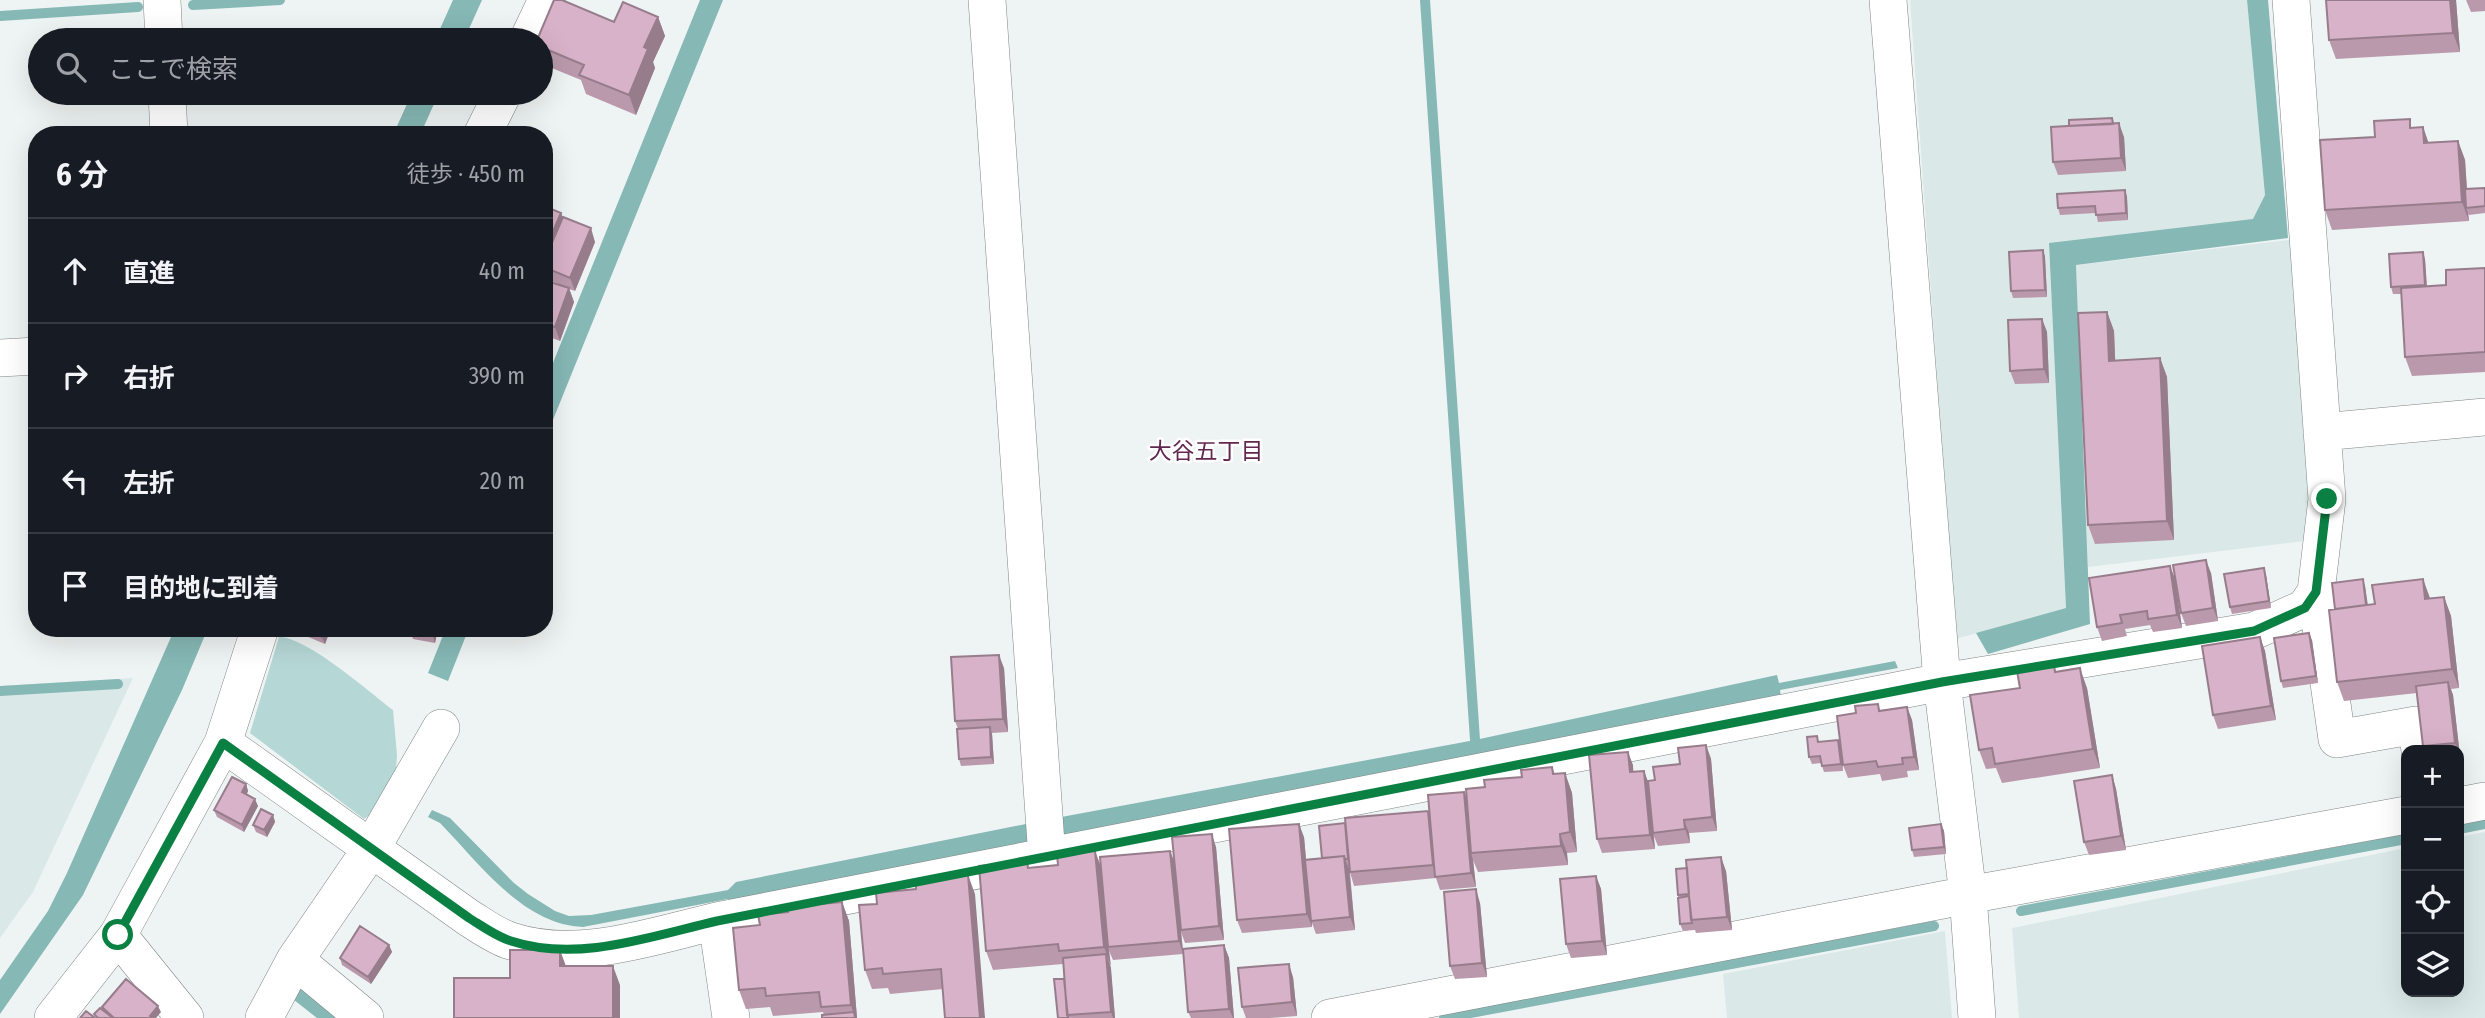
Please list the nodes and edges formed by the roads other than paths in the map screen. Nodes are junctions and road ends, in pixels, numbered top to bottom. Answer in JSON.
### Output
{"nodes":[{"id":1,"x":162,"y":0,"type":"edge"},
{"id":2,"x":547,"y":0,"type":"edge"},
{"id":3,"x":987,"y":0,"type":"edge"},
{"id":4,"x":1888,"y":0,"type":"edge"},
{"id":5,"x":2291,"y":0,"type":"edge"},
{"id":6,"x":163,"y":28,"type":"edge"},
{"id":7,"x":534,"y":28,"type":"edge"},
{"id":8,"x":168,"y":105,"type":"edge"},
{"id":9,"x":497,"y":105,"type":"edge"},
{"id":10,"x":169,"y":126,"type":"edge"},
{"id":11,"x":486,"y":126,"type":"edge"},
{"id":12,"x":28,"y":356,"type":"edge"},
{"id":13,"x":0,"y":358,"type":"edge"},
{"id":14,"x":2485,"y":417,"type":"edge"},
{"id":15,"x":2322,"y":432,"type":"junction"},
{"id":16,"x":2316,"y":592,"type":"junction"},
{"id":17,"x":257,"y":637,"type":"edge"},
{"id":18,"x":1942,"y":682,"type":"junction"},
{"id":19,"x":441,"y":728,"type":"dead end"},
{"id":20,"x":223,"y":743,"type":"junction"},
{"id":21,"x":2419,"y":745,"type":"edge"},
{"id":22,"x":2485,"y":801,"type":"edge"},
{"id":23,"x":2464,"y":805,"type":"edge"},
{"id":24,"x":2401,"y":816,"type":"edge"},
{"id":25,"x":371,"y":849,"type":"junction"},
{"id":26,"x":1047,"y":858,"type":"junction"},
{"id":27,"x":1968,"y":895,"type":"junction"},
{"id":28,"x":717,"y":921,"type":"junction"},
{"id":29,"x":118,"y":935,"type":"junction"},
{"id":30,"x":295,"y":960,"type":"junction"},
{"id":31,"x":1352,"y":1016,"type":"edge"},
{"id":32,"x":53,"y":1018,"type":"edge"},
{"id":33,"x":185,"y":1018,"type":"edge"},
{"id":34,"x":264,"y":1018,"type":"edge"},
{"id":35,"x":365,"y":1018,"type":"edge"},
{"id":36,"x":731,"y":1018,"type":"edge"},
{"id":37,"x":1977,"y":1018,"type":"edge"}],
"edges":[{"from":1,"to":6,"type":"street"},
{"from":2,"to":7,"type":"street"},
{"from":3,"to":26,"type":"street"},
{"from":4,"to":18,"type":"street"},
{"from":5,"to":15,"type":"street"},
{"from":8,"to":10,"type":"street"},
{"from":9,"to":11,"type":"street"},
{"from":12,"to":13,"type":"street"},
{"from":14,"to":15,"type":"street"},
{"from":15,"to":16,"type":"street"},
{"from":16,"to":18,"type":"street"},
{"from":16,"to":21,"type":"street"},
{"from":17,"to":20,"type":"street"},
{"from":18,"to":26,"type":"street"},
{"from":18,"to":27,"type":"street"},
{"from":19,"to":25,"type":"street"},
{"from":20,"to":25,"type":"street"},
{"from":20,"to":29,"type":"street"},
{"from":22,"to":23,"type":"street"},
{"from":24,"to":27,"type":"street"},
{"from":25,"to":28,"type":"street"},
{"from":25,"to":30,"type":"street"},
{"from":26,"to":28,"type":"street"},
{"from":27,"to":31,"type":"street"},
{"from":27,"to":37,"type":"street"},
{"from":28,"to":36,"type":"street"},
{"from":29,"to":32,"type":"street"},
{"from":29,"to":33,"type":"street"},
{"from":30,"to":34,"type":"street"},
{"from":30,"to":35,"type":"street"}]}
